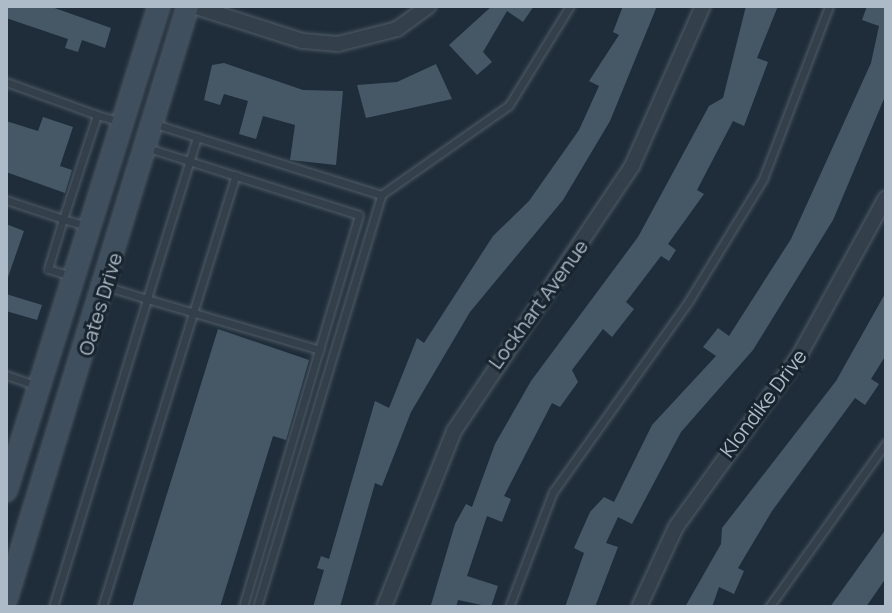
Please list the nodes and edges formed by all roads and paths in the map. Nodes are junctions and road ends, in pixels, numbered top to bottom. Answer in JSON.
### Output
{"nodes":[{"id":1,"x":159,"y":6,"type":"edge"},
{"id":2,"x":191,"y":6,"type":"edge"},
{"id":3,"x":429,"y":6,"type":"edge"},
{"id":4,"x":570,"y":6,"type":"edge"},
{"id":5,"x":703,"y":6,"type":"edge"},
{"id":6,"x":829,"y":6,"type":"edge"},
{"id":7,"x":6,"y":82,"type":"edge"},
{"id":8,"x":97,"y":115,"type":"junction"},
{"id":9,"x":122,"y":122,"type":"junction"},
{"id":10,"x":153,"y":124,"type":"junction"},
{"id":11,"x":197,"y":137,"type":"junction"},
{"id":12,"x":146,"y":147,"type":"junction"},
{"id":13,"x":190,"y":160,"type":"junction"},
{"id":14,"x":236,"y":175,"type":"junction"},
{"id":15,"x":381,"y":195,"type":"junction"},
{"id":16,"x":886,"y":198,"type":"edge"},
{"id":17,"x":6,"y":200,"type":"edge"},
{"id":18,"x":63,"y":219,"type":"junction"},
{"id":19,"x":89,"y":227,"type":"junction"},
{"id":20,"x":73,"y":277,"type":"junction"},
{"id":21,"x":105,"y":286,"type":"junction"},
{"id":22,"x":147,"y":299,"type":"junction"},
{"id":23,"x":194,"y":313,"type":"junction"},
{"id":24,"x":320,"y":350,"type":"junction"},
{"id":25,"x":6,"y":375,"type":"edge"},
{"id":26,"x":39,"y":386,"type":"junction"},
{"id":27,"x":886,"y":443,"type":"edge"},
{"id":28,"x":8,"y":478,"type":"edge"},
{"id":29,"x":44,"y":482,"type":"junction"},
{"id":30,"x":6,"y":600,"type":"edge"},
{"id":31,"x":53,"y":607,"type":"edge"},
{"id":32,"x":102,"y":607,"type":"edge"},
{"id":33,"x":243,"y":607,"type":"edge"},
{"id":34,"x":257,"y":607,"type":"edge"},
{"id":35,"x":384,"y":607,"type":"edge"},
{"id":36,"x":509,"y":607,"type":"edge"},
{"id":37,"x":639,"y":607,"type":"edge"},
{"id":38,"x":769,"y":607,"type":"edge"}],
"edges":[{"from":1,"to":9,"type":"main road","name":"Oates Drive"},
{"from":2,"to":3,"type":"street"},
{"from":2,"to":10,"type":"main road","name":"Oates Drive"},
{"from":4,"to":15,"type":"lane"},
{"from":5,"to":35,"type":"street","name":"Lockhart Avenue"},
{"from":6,"to":36,"type":"lane"},
{"from":7,"to":8,"type":"lane"},
{"from":8,"to":9,"type":"lane"},
{"from":8,"to":18,"type":"lane"},
{"from":9,"to":19,"type":"main road","name":"Oates Drive"},
{"from":10,"to":11,"type":"lane"},
{"from":10,"to":12,"type":"main road","name":"Oates Drive"},
{"from":11,"to":13,"type":"lane"},
{"from":11,"to":15,"type":"lane"},
{"from":12,"to":13,"type":"lane"},
{"from":12,"to":21,"type":"main road","name":"Oates Drive"},
{"from":13,"to":14,"type":"lane"},
{"from":13,"to":22,"type":"lane"},
{"from":14,"to":23,"type":"lane"},
{"from":14,"to":24,"type":"lane"},
{"from":15,"to":34,"type":"lane"},
{"from":16,"to":37,"type":"street","name":"Klondike Drive"},
{"from":17,"to":18,"type":"lane"},
{"from":18,"to":19,"type":"lane"},
{"from":18,"to":20,"type":"lane"},
{"from":19,"to":20,"type":"main road","name":"Oates Drive"},
{"from":20,"to":21,"type":"main road"},
{"from":20,"to":26,"type":"main road","name":"Oates Drive"},
{"from":21,"to":22,"type":"lane"},
{"from":21,"to":29,"type":"main road","name":"Oates Drive"},
{"from":22,"to":23,"type":"lane"},
{"from":22,"to":31,"type":"lane"},
{"from":23,"to":24,"type":"lane"},
{"from":23,"to":32,"type":"lane"},
{"from":24,"to":33,"type":"lane"},
{"from":25,"to":26,"type":"lane"},
{"from":26,"to":28,"type":"main road","name":"Oates Drive"},
{"from":27,"to":38,"type":"lane"},
{"from":28,"to":29,"type":"main road"},
{"from":29,"to":30,"type":"main road","name":"Oates Drive"}]}
